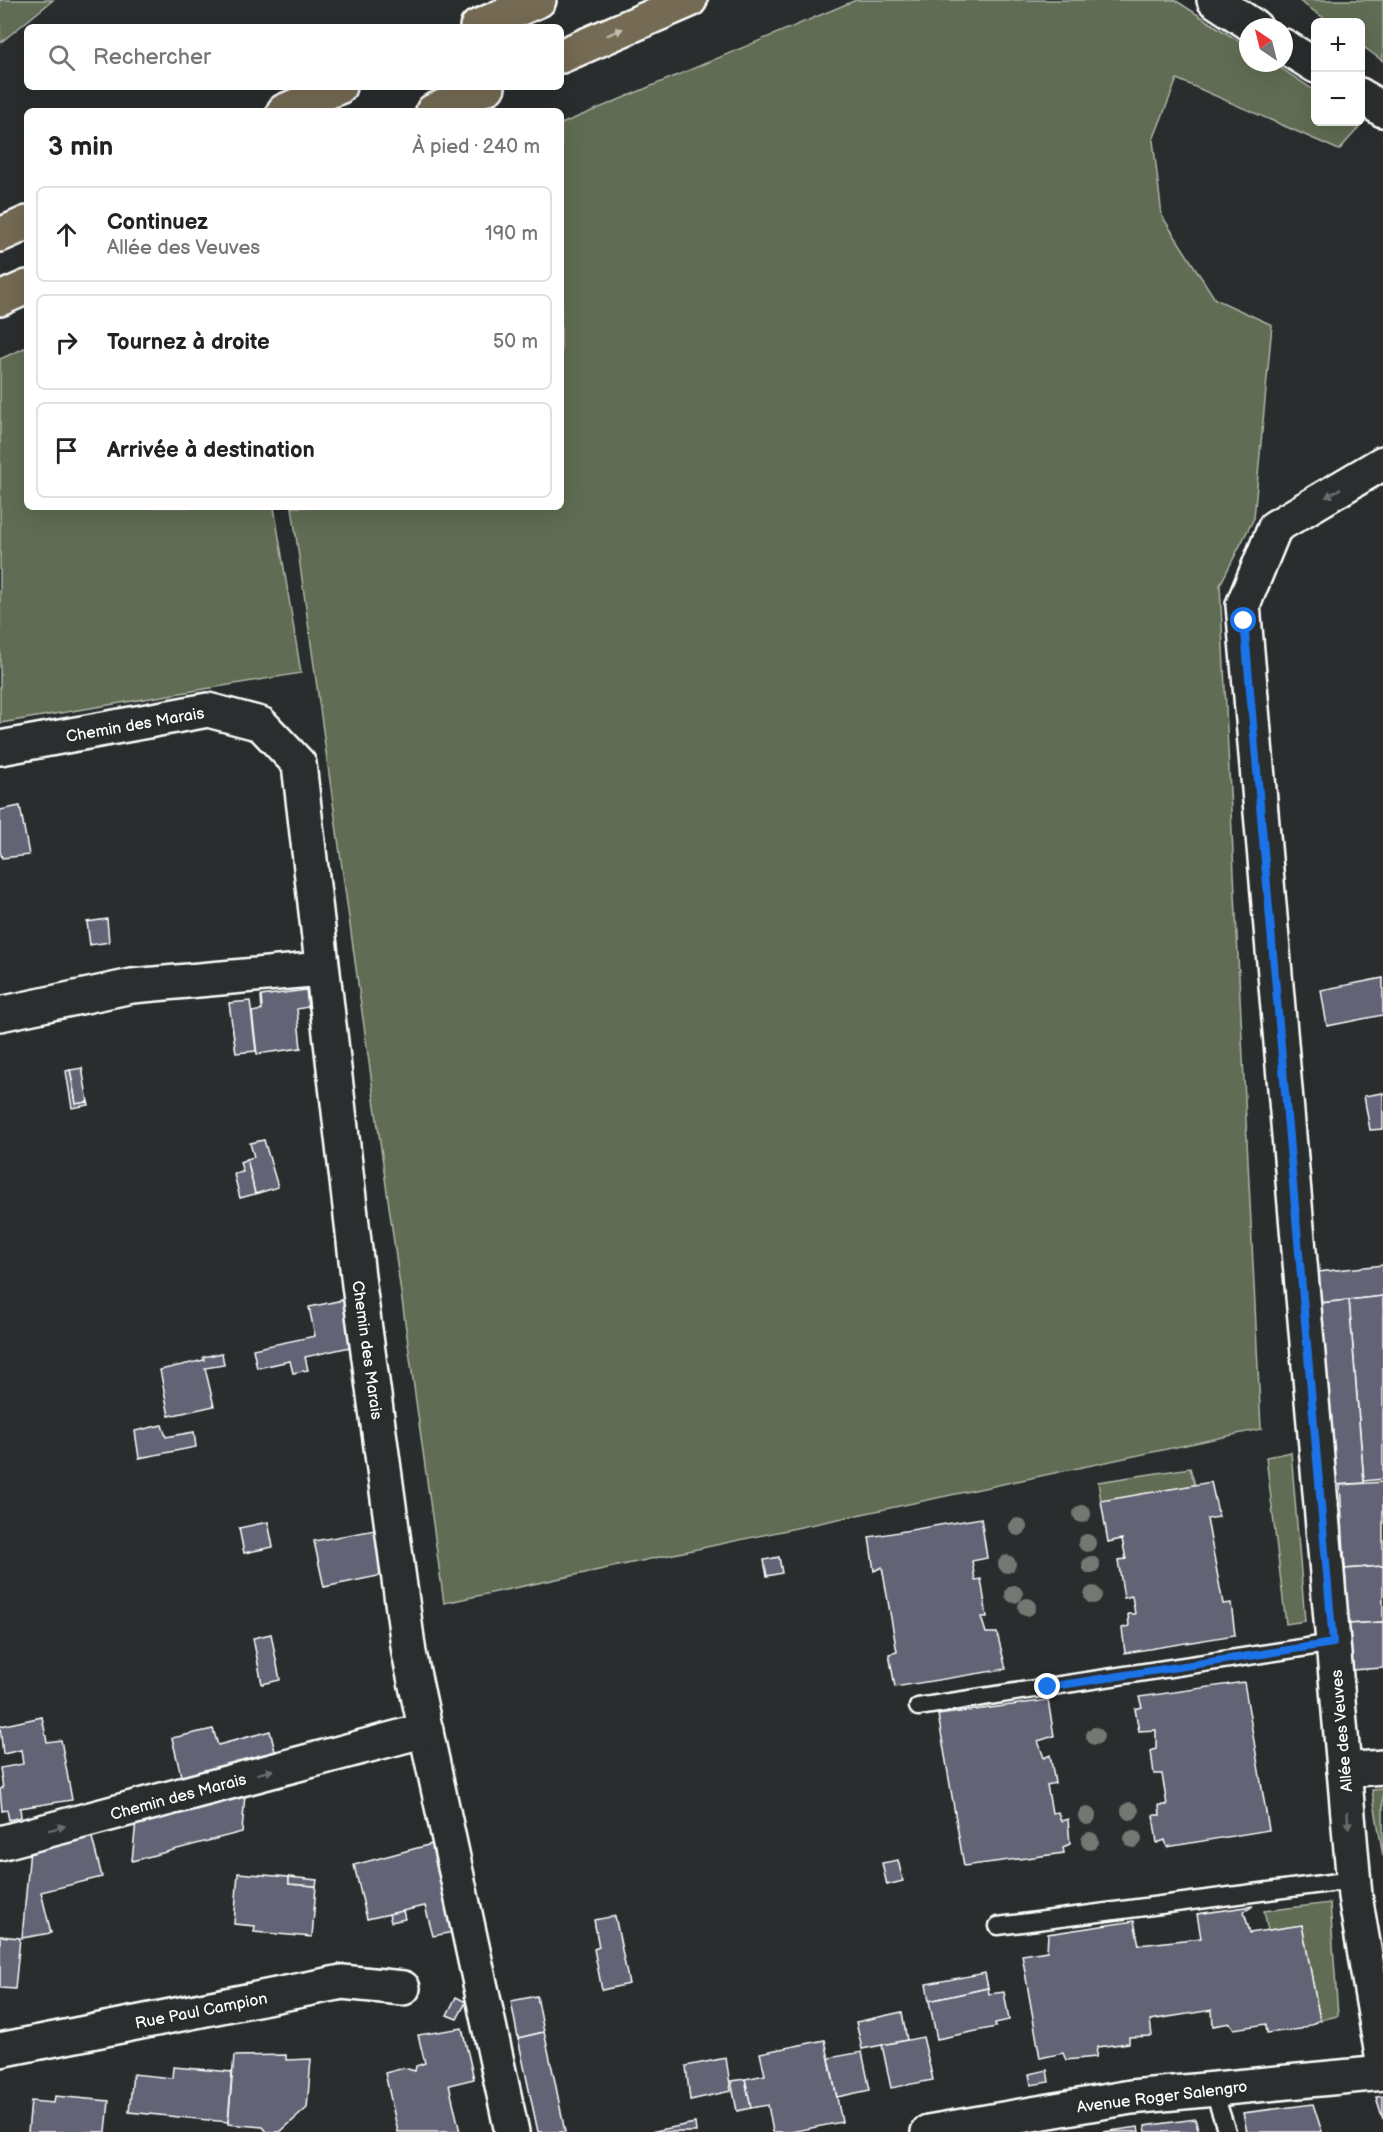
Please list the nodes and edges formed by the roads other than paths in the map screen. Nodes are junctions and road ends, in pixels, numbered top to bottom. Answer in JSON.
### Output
{"nodes":[{"id":1,"x":539,"y":0,"type":"edge"},
{"id":2,"x":690,"y":0,"type":"edge"},
{"id":3,"x":1214,"y":0,"type":"edge"},
{"id":4,"x":1242,"y":18,"type":"edge"},
{"id":5,"x":484,"y":24,"type":"edge"},
{"id":6,"x":1293,"y":52,"type":"edge"},
{"id":7,"x":564,"y":55,"type":"edge"},
{"id":8,"x":1311,"y":63,"type":"edge"},
{"id":9,"x":332,"y":90,"type":"edge"},
{"id":10,"x":481,"y":90,"type":"edge"},
{"id":11,"x":1365,"y":98,"type":"edge"},
{"id":12,"x":291,"y":108,"type":"edge"},
{"id":13,"x":440,"y":108,"type":"edge"},
{"id":14,"x":1383,"y":110,"type":"edge"},
{"id":15,"x":24,"y":224,"type":"edge"},
{"id":16,"x":0,"y":235,"type":"edge"},
{"id":17,"x":24,"y":288,"type":"edge"},
{"id":18,"x":0,"y":299,"type":"edge"},
{"id":19,"x":1383,"y":463,"type":"edge"},
{"id":20,"x":0,"y":748,"type":"edge"},
{"id":21,"x":322,"y":969,"type":"junction"},
{"id":22,"x":0,"y":1014,"type":"edge"},
{"id":23,"x":1333,"y":1643,"type":"junction"},
{"id":24,"x":918,"y":1707,"type":"dead end"},
{"id":25,"x":426,"y":1730,"type":"junction"},
{"id":26,"x":1383,"y":1767,"type":"edge"},
{"id":27,"x":1344,"y":1770,"type":"junction"},
{"id":28,"x":0,"y":1843,"type":"edge"},
{"id":29,"x":1353,"y":1880,"type":"junction"},
{"id":30,"x":998,"y":1926,"type":"dead end"},
{"id":31,"x":403,"y":1988,"type":"dead end"},
{"id":32,"x":0,"y":2050,"type":"edge"},
{"id":33,"x":1376,"y":2070,"type":"edge"},
{"id":34,"x":1213,"y":2089,"type":"junction"},
{"id":35,"x":512,"y":2132,"type":"edge"},
{"id":36,"x":928,"y":2132,"type":"edge"},
{"id":37,"x":1227,"y":2132,"type":"edge"}],
"edges":[{"from":1,"to":5,"type":"highway"},
{"from":7,"to":2,"type":"highway","one_way":true},
{"from":3,"to":4,"type":"street"},
{"from":6,"to":8,"type":"street"},
{"from":9,"to":12,"type":"highway"},
{"from":10,"to":13,"type":"highway"},
{"from":11,"to":14,"type":"street"},
{"from":15,"to":16,"type":"highway"},
{"from":17,"to":18,"type":"highway"},
{"from":19,"to":23,"type":"street","name":"Allée des Veuves","one_way":true},
{"from":20,"to":21,"type":"street","name":"Chemin des Marais"},
{"from":21,"to":22,"type":"street"},
{"from":21,"to":25,"type":"street","name":"Chemin des Marais"},
{"from":23,"to":24,"type":"lane"},
{"from":23,"to":27,"type":"street","name":"Allée des Veuves"},
{"from":28,"to":25,"type":"street","name":"Chemin des Marais","one_way":true},
{"from":25,"to":35,"type":"street","name":"Chemin des Marais"},
{"from":26,"to":27,"type":"street"},
{"from":27,"to":29,"type":"street","name":"Allée des Veuves","one_way":true},
{"from":29,"to":30,"type":"lane"},
{"from":29,"to":33,"type":"street","name":"Allée des Veuves"},
{"from":31,"to":32,"type":"street","name":"Rue Paul Campion"},
{"from":33,"to":34,"type":"street","name":"Avenue Roger Salengro"},
{"from":34,"to":36,"type":"street","name":"Avenue Roger Salengro"},
{"from":34,"to":37,"type":"lane"}]}
